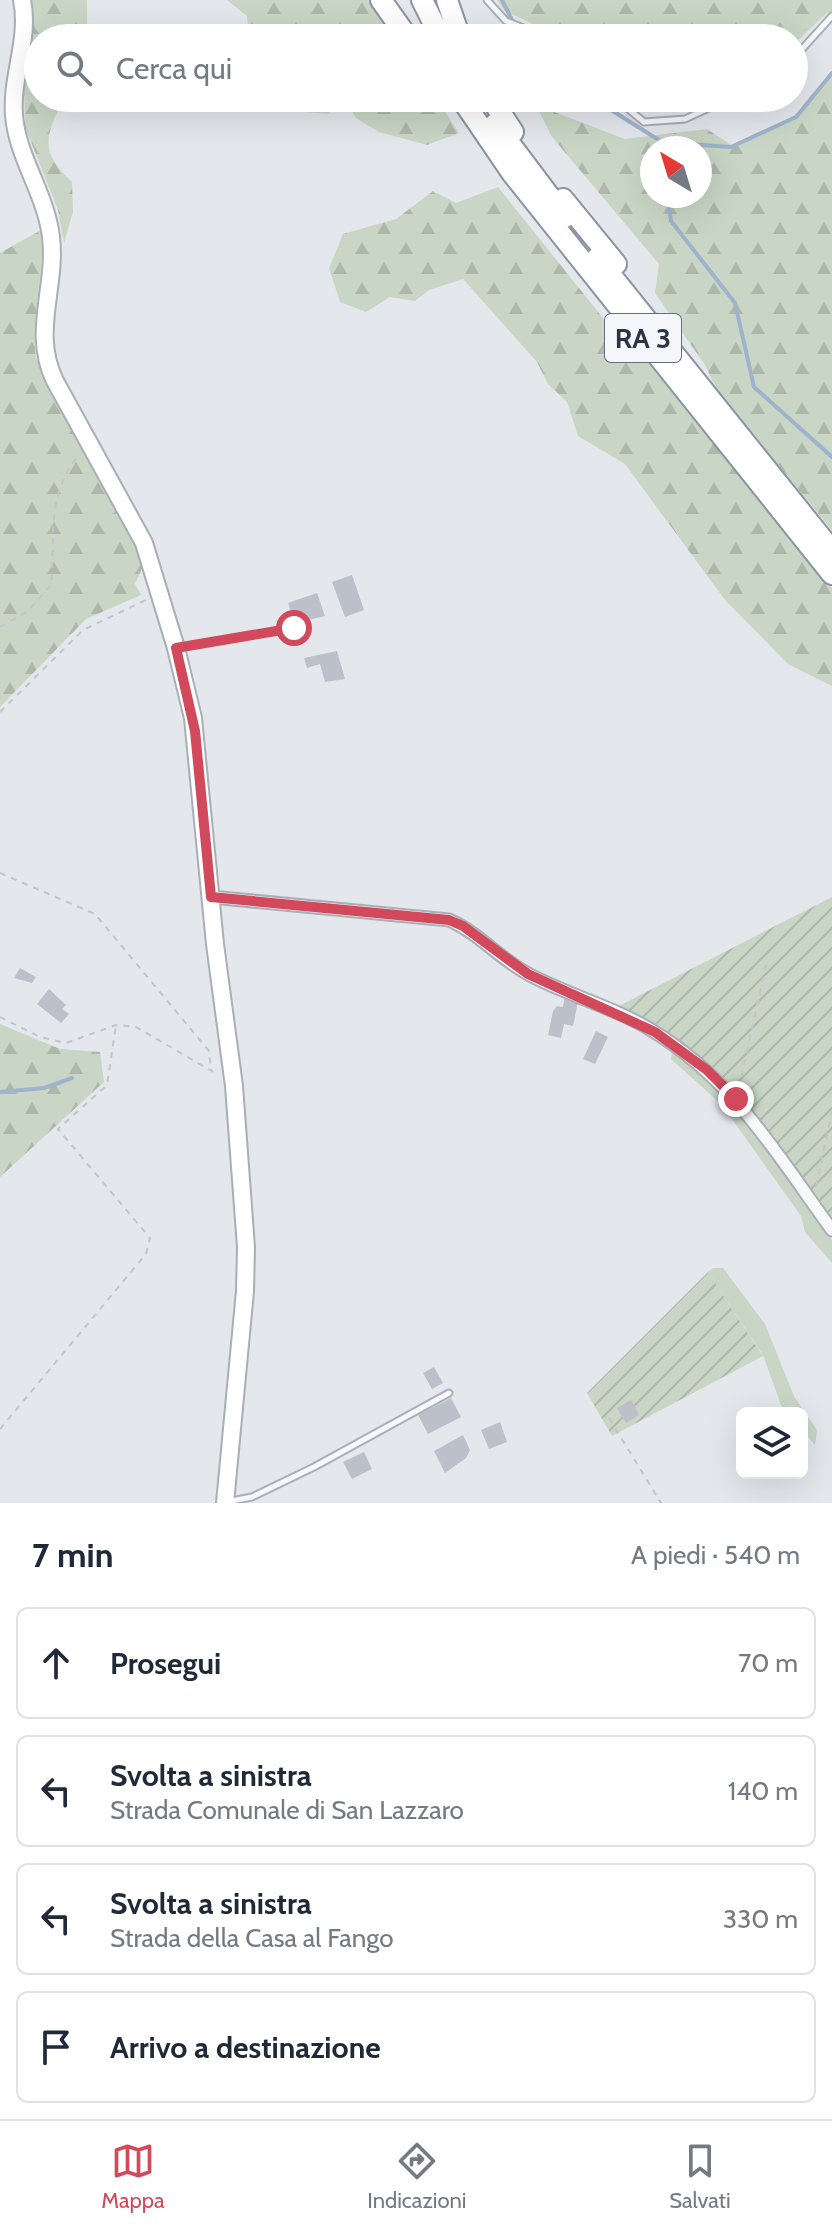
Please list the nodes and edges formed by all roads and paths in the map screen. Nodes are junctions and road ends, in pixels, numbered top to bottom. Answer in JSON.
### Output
{"nodes":[{"id":1,"x":22,"y":0,"type":"edge"},
{"id":2,"x":381,"y":0,"type":"edge"},
{"id":3,"x":408,"y":0,"type":"edge"},
{"id":4,"x":422,"y":0,"type":"edge"},
{"id":5,"x":447,"y":0,"type":"edge"},
{"id":6,"x":487,"y":0,"type":"edge"},
{"id":7,"x":832,"y":16,"type":"edge"},
{"id":8,"x":398,"y":24,"type":"edge"},
{"id":9,"x":419,"y":24,"type":"edge"},
{"id":10,"x":434,"y":24,"type":"edge"},
{"id":11,"x":455,"y":24,"type":"edge"},
{"id":12,"x":513,"y":24,"type":"edge"},
{"id":13,"x":808,"y":43,"type":"edge"},
{"id":14,"x":459,"y":112,"type":"edge"},
{"id":15,"x":471,"y":112,"type":"edge"},
{"id":16,"x":487,"y":112,"type":"edge"},
{"id":17,"x":501,"y":112,"type":"edge"},
{"id":18,"x":632,"y":112,"type":"edge"},
{"id":19,"x":700,"y":112,"type":"edge"},
{"id":20,"x":645,"y":341,"type":"junction"},
{"id":21,"x":699,"y":385,"type":"junction"},
{"id":22,"x":92,"y":447,"type":"junction"},
{"id":23,"x":832,"y":551,"type":"edge"},
{"id":24,"x":832,"y":574,"type":"edge"},
{"id":25,"x":160,"y":593,"type":"junction"},
{"id":26,"x":0,"y":627,"type":"edge"},
{"id":27,"x":306,"y":631,"type":"dead end"},
{"id":28,"x":176,"y":648,"type":"junction"},
{"id":29,"x":0,"y":712,"type":"edge"},
{"id":30,"x":0,"y":873,"type":"edge"},
{"id":31,"x":211,"y":897,"type":"junction"},
{"id":32,"x":766,"y":965,"type":"dead end"},
{"id":33,"x":0,"y":1017,"type":"edge"},
{"id":34,"x":116,"y":1025,"type":"junction"},
{"id":35,"x":211,"y":1070,"type":"junction"},
{"id":36,"x":234,"y":1086,"type":"junction"},
{"id":37,"x":736,"y":1099,"type":"junction"},
{"id":38,"x":832,"y":1112,"type":"edge"},
{"id":39,"x":812,"y":1203,"type":"junction"},
{"id":40,"x":832,"y":1230,"type":"edge"},
{"id":41,"x":449,"y":1393,"type":"dead end"},
{"id":42,"x":609,"y":1418,"type":"dead end"},
{"id":43,"x":0,"y":1429,"type":"edge"},
{"id":44,"x":225,"y":1503,"type":"edge"},
{"id":45,"x":661,"y":1503,"type":"edge"}],
"edges":[{"from":1,"to":22,"type":"street"},
{"from":2,"to":8,"type":"highway"},
{"from":3,"to":9,"type":"highway"},
{"from":4,"to":10,"type":"highway"},
{"from":5,"to":11,"type":"highway"},
{"from":6,"to":12,"type":"lane"},
{"from":7,"to":13,"type":"lane"},
{"from":14,"to":20,"type":"highway"},
{"from":15,"to":20,"type":"highway","number":"RA 3"},
{"from":16,"to":21,"type":"highway","number":"RA 3"},
{"from":17,"to":21,"type":"highway"},
{"from":18,"to":19,"type":"lane"},
{"from":20,"to":24,"type":"highway","number":"RA 3"},
{"from":21,"to":23,"type":"highway","number":"RA 3"},
{"from":22,"to":25,"type":"street"},
{"from":22,"to":26,"type":"path"},
{"from":25,"to":28,"type":"street"},
{"from":25,"to":29,"type":"path"},
{"from":27,"to":28,"type":"path"},
{"from":28,"to":31,"type":"street"},
{"from":30,"to":35,"type":"path"},
{"from":31,"to":36,"type":"street"},
{"from":31,"to":37,"type":"street"},
{"from":32,"to":37,"type":"path"},
{"from":33,"to":34,"type":"path"},
{"from":34,"to":35,"type":"path"},
{"from":34,"to":43,"type":"path"},
{"from":35,"to":36,"type":"path"},
{"from":36,"to":44,"type":"street"},
{"from":37,"to":39,"type":"street"},
{"from":38,"to":39,"type":"path"},
{"from":39,"to":40,"type":"street"},
{"from":41,"to":44,"type":"lane"},
{"from":42,"to":45,"type":"path"}]}
